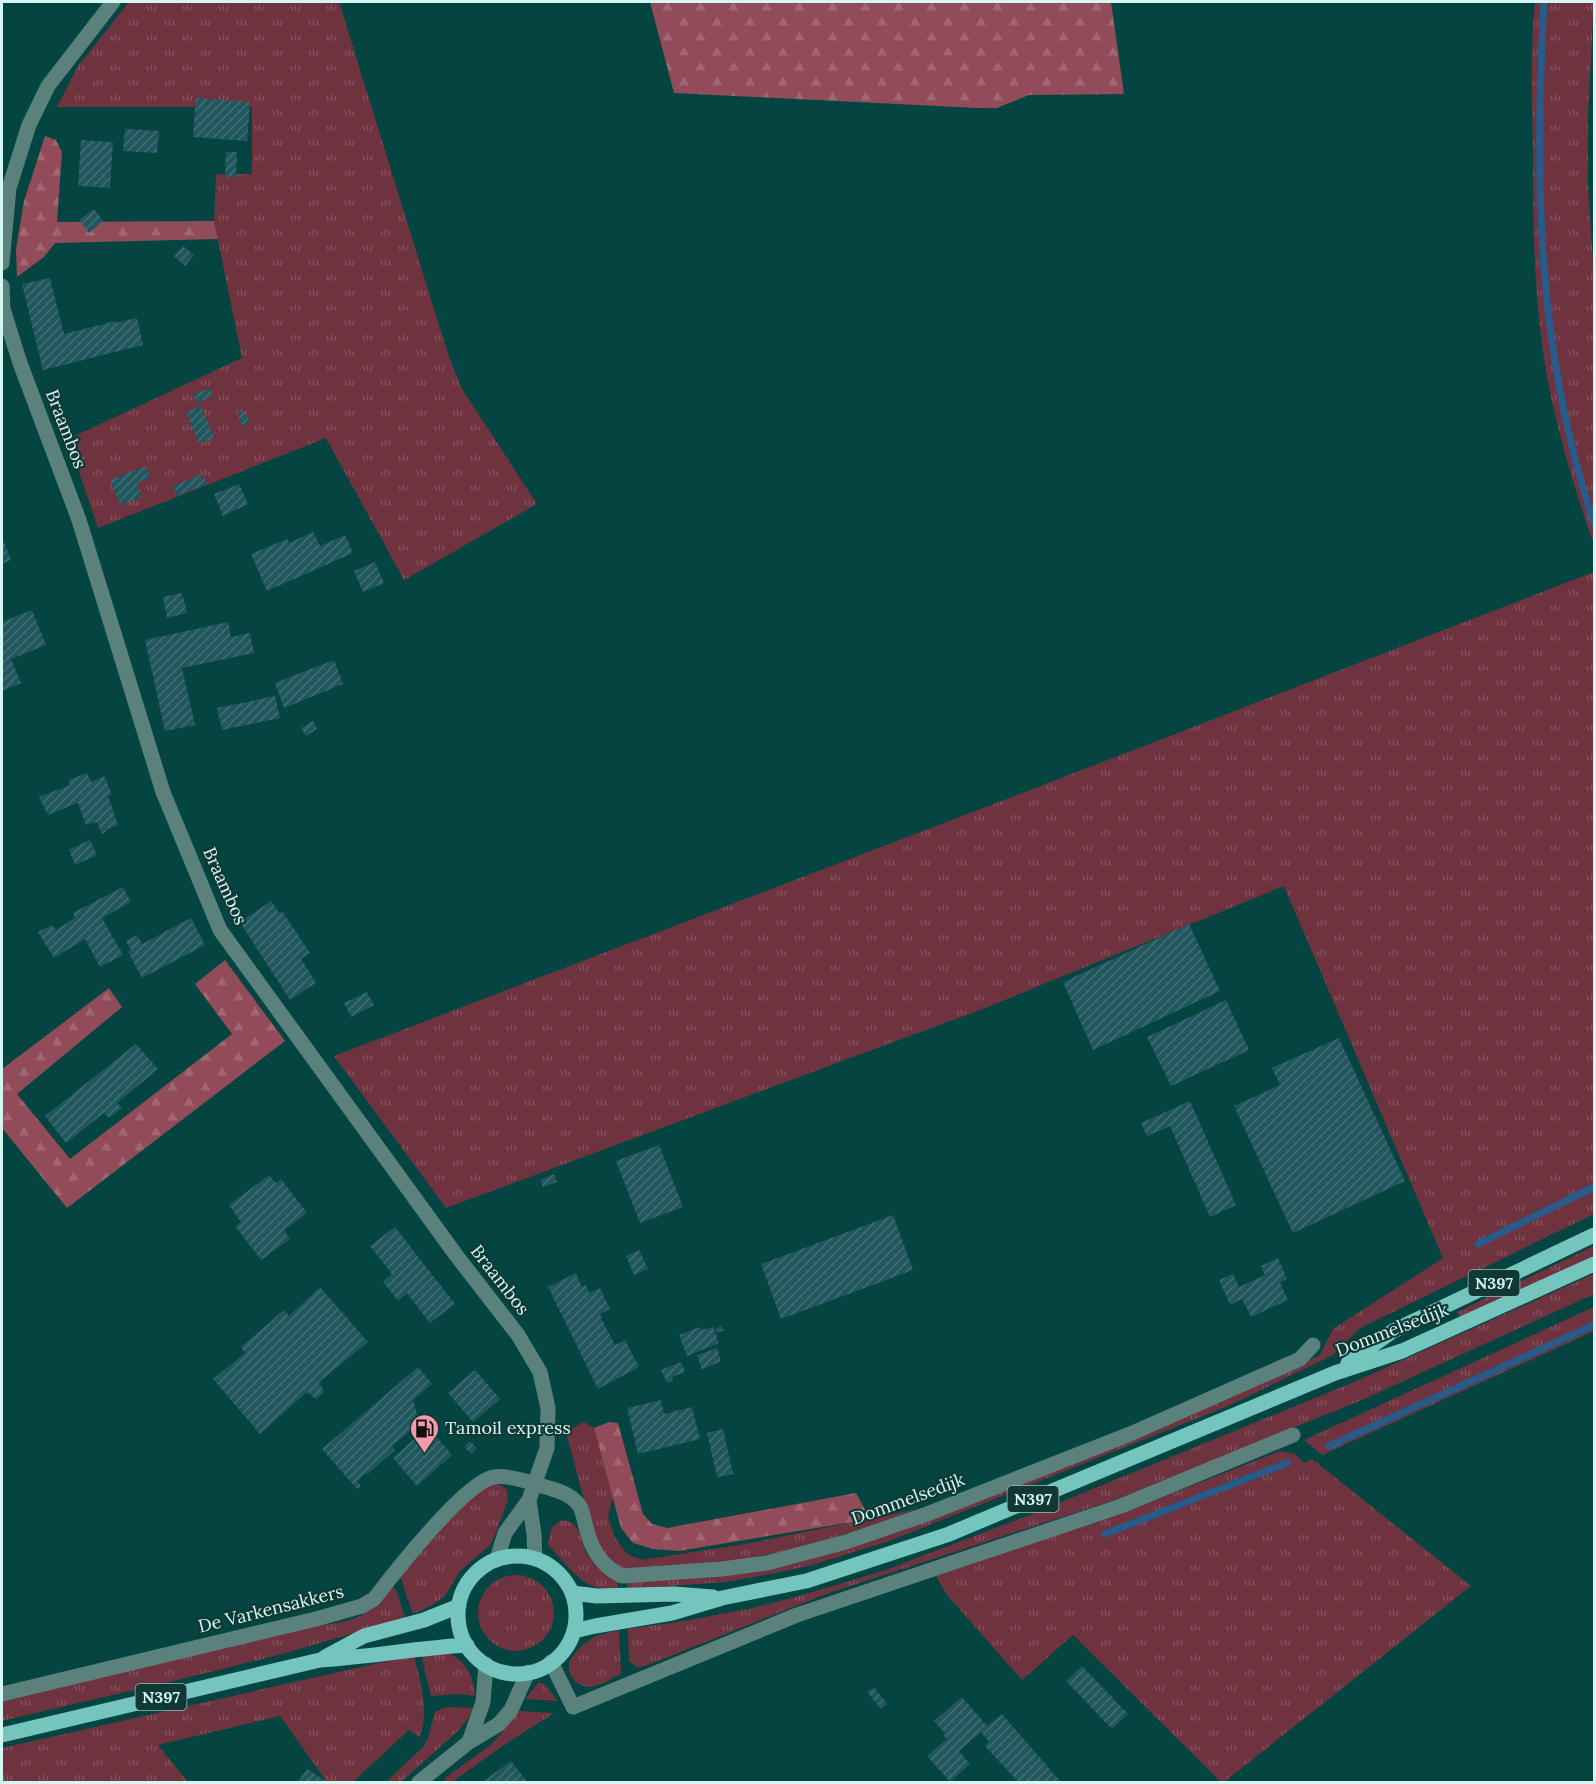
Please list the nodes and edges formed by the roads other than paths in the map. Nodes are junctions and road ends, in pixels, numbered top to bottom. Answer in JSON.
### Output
{"nodes":[{"id":1,"x":112,"y":2,"type":"edge"},
{"id":2,"x":2,"y":263,"type":"edge"},
{"id":3,"x":2,"y":286,"type":"edge"},
{"id":4,"x":1594,"y":1235,"type":"edge"},
{"id":5,"x":1594,"y":1264,"type":"edge"},
{"id":6,"x":1313,"y":1345,"type":"dead end"},
{"id":7,"x":1335,"y":1373,"type":"junction"},
{"id":8,"x":1293,"y":1435,"type":"dead end"},
{"id":9,"x":536,"y":1484,"type":"junction"},
{"id":10,"x":530,"y":1500,"type":"junction"},
{"id":11,"x":497,"y":1559,"type":"junction"},
{"id":12,"x":535,"y":1559,"type":"junction"},
{"id":13,"x":572,"y":1593,"type":"junction"},
{"id":14,"x":722,"y":1598,"type":"junction"},
{"id":15,"x":459,"y":1606,"type":"junction"},
{"id":16,"x":574,"y":1631,"type":"junction"},
{"id":17,"x":466,"y":1645,"type":"junction"},
{"id":18,"x":320,"y":1660,"type":"junction"},
{"id":19,"x":551,"y":1662,"type":"junction"},
{"id":20,"x":486,"y":1664,"type":"junction"},
{"id":21,"x":528,"y":1672,"type":"junction"},
{"id":22,"x":2,"y":1694,"type":"edge"},
{"id":23,"x":2,"y":1735,"type":"edge"},
{"id":24,"x":470,"y":1743,"type":"junction"},
{"id":25,"x":419,"y":1782,"type":"edge"}],
"edges":[{"from":1,"to":2,"type":"street"},
{"from":3,"to":9,"type":"street","name":"Braambos"},
{"from":4,"to":7,"type":"main road","name":"Dommelsedijk","number":"N397"},
{"from":5,"to":7,"type":"main road","name":"Dommelsedijk","number":"N397"},
{"from":6,"to":9,"type":"street","name":"Dommelsedijk"},
{"from":7,"to":14,"type":"main road","name":"Dommelsedijk","number":"N397"},
{"from":8,"to":19,"type":"street"},
{"from":9,"to":10,"type":"street","name":"Braambos"},
{"from":9,"to":22,"type":"street","name":"De Varkensakkers"},
{"from":10,"to":11,"type":"street","name":"Braambos"},
{"from":10,"to":12,"type":"street","name":"Braambos"},
{"from":11,"to":12,"type":"main road"},
{"from":11,"to":15,"type":"main road"},
{"from":12,"to":13,"type":"main road"},
{"from":13,"to":14,"type":"main road","name":"Dommelsedijk","number":"N397"},
{"from":13,"to":16,"type":"main road"},
{"from":14,"to":16,"type":"main road","name":"Dommelsedijk","number":"N397"},
{"from":15,"to":17,"type":"main road"},
{"from":15,"to":18,"type":"main road","number":"N397"},
{"from":16,"to":19,"type":"main road"},
{"from":17,"to":18,"type":"main road","number":"N397"},
{"from":17,"to":20,"type":"main road"},
{"from":18,"to":23,"type":"main road","number":"N397"},
{"from":19,"to":21,"type":"main road"},
{"from":20,"to":21,"type":"main road"},
{"from":20,"to":24,"type":"street"},
{"from":21,"to":24,"type":"street"},
{"from":24,"to":25,"type":"street"}]}
